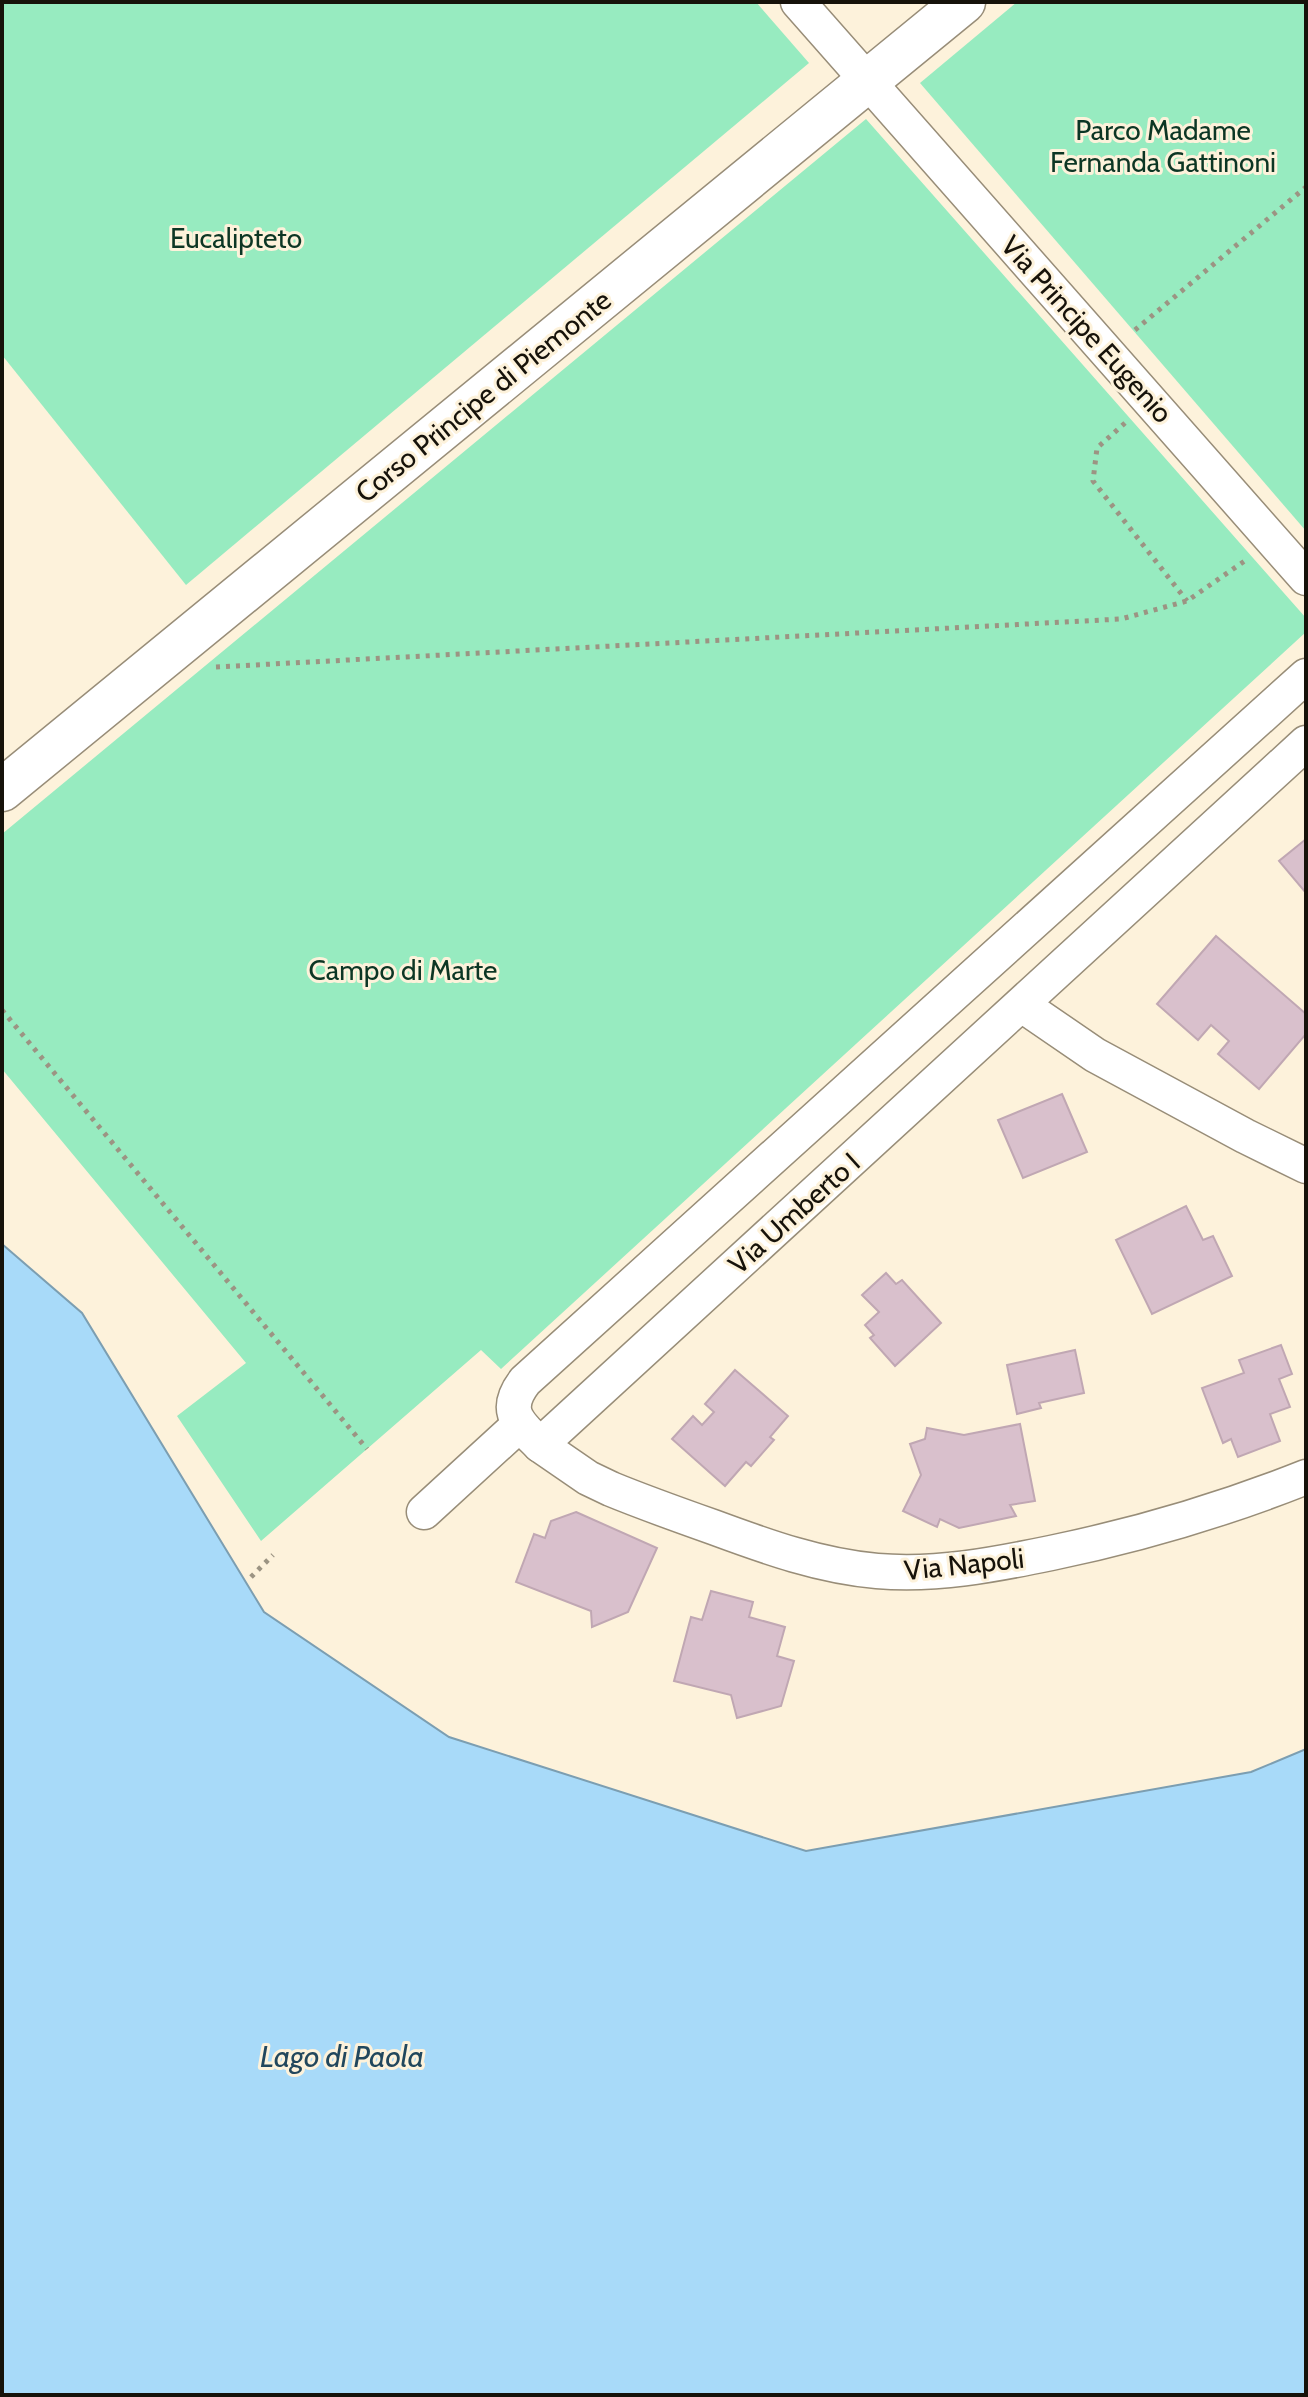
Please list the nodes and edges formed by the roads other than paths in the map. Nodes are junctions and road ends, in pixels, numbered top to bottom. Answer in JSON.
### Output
{"nodes":[{"id":1,"x":798,"y":2,"type":"edge"},
{"id":2,"x":964,"y":2,"type":"edge"},
{"id":3,"x":867,"y":81,"type":"junction"},
{"id":4,"x":1306,"y":578,"type":"edge"},
{"id":5,"x":1306,"y":676,"type":"edge"},
{"id":6,"x":1306,"y":743,"type":"edge"},
{"id":7,"x":2,"y":790,"type":"edge"},
{"id":8,"x":1032,"y":923,"type":"junction"},
{"id":9,"x":1069,"y":962,"type":"junction"},
{"id":10,"x":1022,"y":1005,"type":"junction"},
{"id":11,"x":1306,"y":1166,"type":"edge"},
{"id":12,"x":530,"y":1435,"type":"junction"},
{"id":13,"x":1306,"y":1477,"type":"edge"},
{"id":14,"x":424,"y":1512,"type":"dead end"}],
"edges":[{"from":1,"to":3,"type":"street","name":"Via Principe Eugenio"},
{"from":2,"to":3,"type":"street","name":"Corso Principe di Piemonte"},
{"from":3,"to":4,"type":"street","name":"Via Principe Eugenio"},
{"from":3,"to":7,"type":"street","name":"Corso Principe di Piemonte"},
{"from":5,"to":8,"type":"street","name":"Via Umberto I"},
{"from":6,"to":9,"type":"street","name":"Via Umberto I"},
{"from":8,"to":9,"type":"street"},
{"from":8,"to":12,"type":"street","name":"Via Umberto I"},
{"from":9,"to":10,"type":"street","name":"Via Umberto I"},
{"from":10,"to":11,"type":"street"},
{"from":10,"to":12,"type":"street","name":"Via Umberto I"},
{"from":12,"to":13,"type":"street","name":"Via Napoli"},
{"from":12,"to":14,"type":"street","name":"Via Umberto I"}]}
